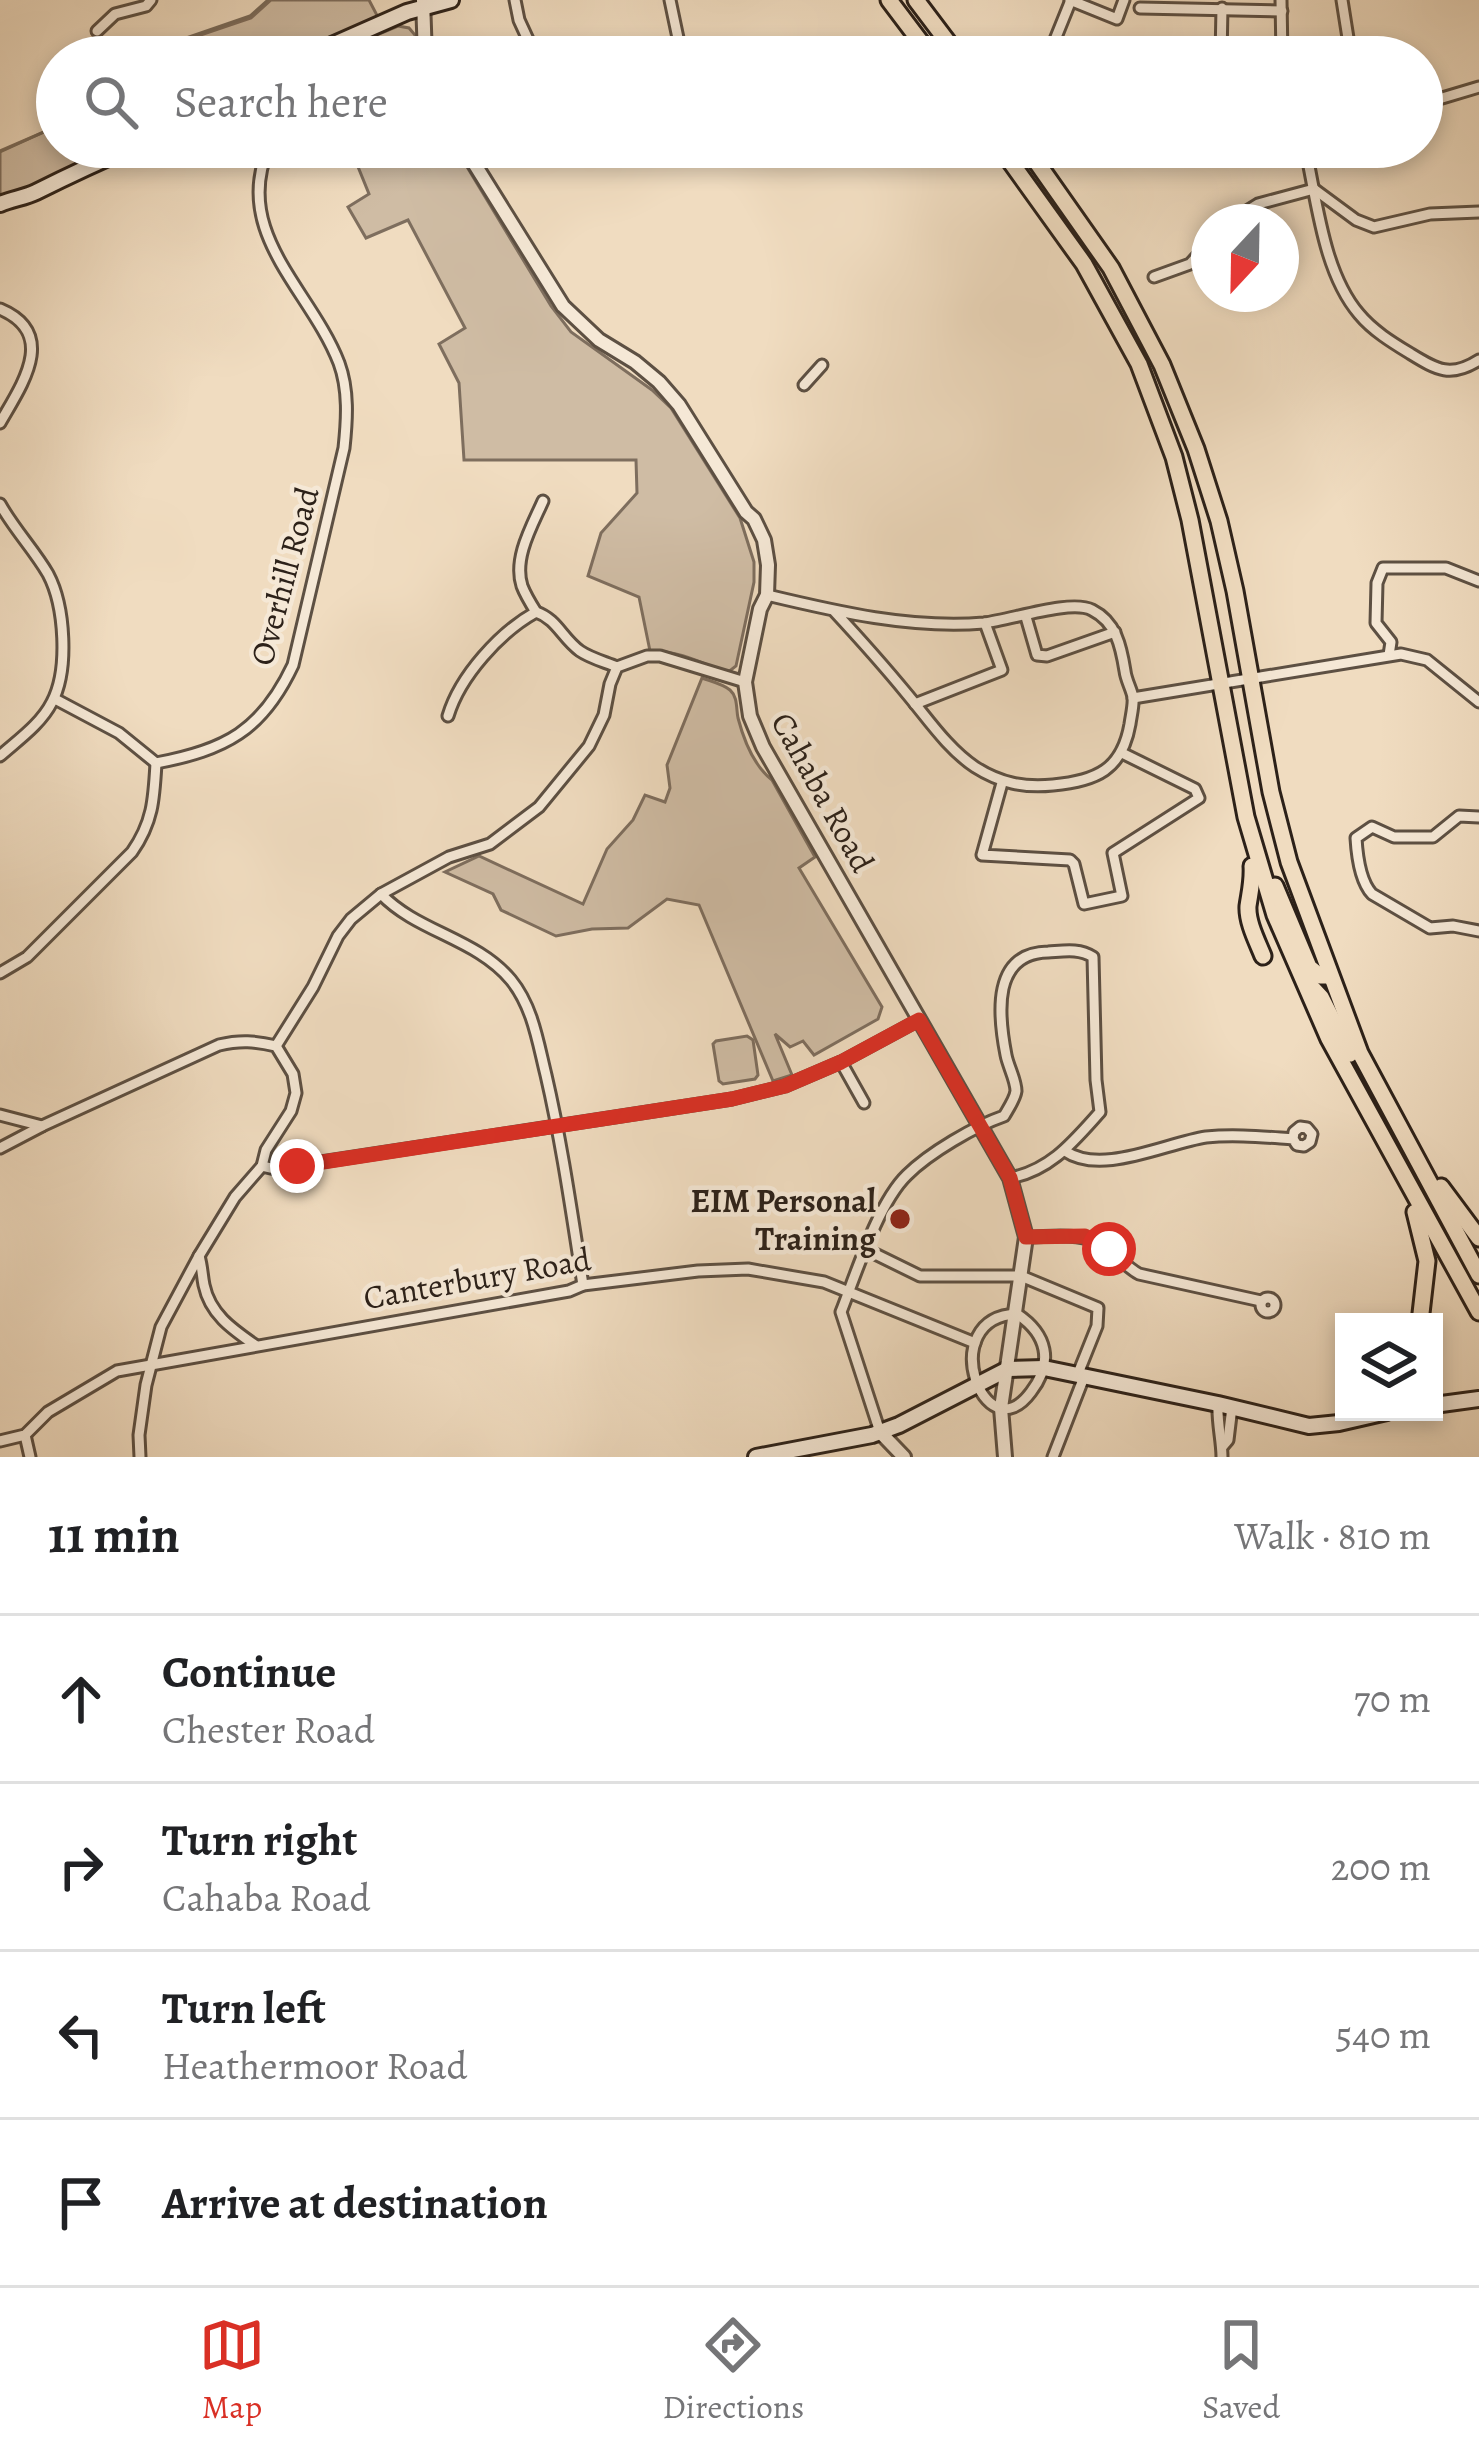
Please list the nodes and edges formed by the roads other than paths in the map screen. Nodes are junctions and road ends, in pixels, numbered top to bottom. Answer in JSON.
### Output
{"nodes":[{"id":1,"x":139,"y":0,"type":"edge"},
{"id":2,"x":151,"y":0,"type":"edge"},
{"id":3,"x":452,"y":0,"type":"edge"},
{"id":4,"x":515,"y":0,"type":"edge"},
{"id":5,"x":670,"y":0,"type":"edge"},
{"id":6,"x":889,"y":0,"type":"edge"},
{"id":7,"x":916,"y":0,"type":"edge"},
{"id":8,"x":927,"y":0,"type":"edge"},
{"id":9,"x":1070,"y":0,"type":"edge"},
{"id":10,"x":1124,"y":0,"type":"edge"},
{"id":11,"x":1342,"y":0,"type":"edge"},
{"id":12,"x":423,"y":4,"type":"edge"},
{"id":13,"x":1281,"y":5,"type":"edge"},
{"id":14,"x":1140,"y":8,"type":"dead end"},
{"id":15,"x":1222,"y":8,"type":"junction"},
{"id":16,"x":127,"y":9,"type":"junction"},
{"id":17,"x":939,"y":31,"type":"junction"},
{"id":18,"x":97,"y":32,"type":"dead end"},
{"id":19,"x":352,"y":36,"type":"edge"},
{"id":20,"x":424,"y":36,"type":"edge"},
{"id":21,"x":429,"y":36,"type":"edge"},
{"id":22,"x":527,"y":36,"type":"edge"},
{"id":23,"x":678,"y":36,"type":"edge"},
{"id":24,"x":916,"y":36,"type":"edge"},
{"id":25,"x":943,"y":36,"type":"edge"},
{"id":26,"x":1056,"y":36,"type":"edge"},
{"id":27,"x":1221,"y":36,"type":"edge"},
{"id":28,"x":1282,"y":36,"type":"edge"},
{"id":29,"x":1348,"y":36,"type":"edge"},
{"id":30,"x":1479,"y":87,"type":"edge"},
{"id":31,"x":1443,"y":98,"type":"edge"},
{"id":32,"x":84,"y":168,"type":"edge"},
{"id":33,"x":262,"y":168,"type":"edge"},
{"id":34,"x":477,"y":168,"type":"edge"},
{"id":35,"x":1015,"y":168,"type":"edge"},
{"id":36,"x":1041,"y":168,"type":"edge"},
{"id":37,"x":1310,"y":168,"type":"edge"},
{"id":38,"x":1314,"y":189,"type":"junction"},
{"id":39,"x":0,"y":204,"type":"edge"},
{"id":40,"x":1258,"y":204,"type":"edge"},
{"id":41,"x":1479,"y":212,"type":"edge"},
{"id":42,"x":1191,"y":263,"type":"edge"},
{"id":43,"x":1154,"y":277,"type":"dead end"},
{"id":44,"x":0,"y":309,"type":"edge"},
{"id":45,"x":1479,"y":360,"type":"edge"},
{"id":46,"x":822,"y":365,"type":"dead end"},
{"id":47,"x":805,"y":385,"type":"dead end"},
{"id":48,"x":0,"y":423,"type":"edge"},
{"id":49,"x":543,"y":501,"type":"dead end"},
{"id":50,"x":0,"y":504,"type":"edge"},
{"id":51,"x":1479,"y":581,"type":"edge"},
{"id":52,"x":767,"y":595,"type":"junction"},
{"id":53,"x":834,"y":611,"type":"junction"},
{"id":54,"x":536,"y":612,"type":"junction"},
{"id":55,"x":1026,"y":616,"type":"junction"},
{"id":56,"x":985,"y":623,"type":"junction"},
{"id":57,"x":1115,"y":632,"type":"junction"},
{"id":58,"x":1390,"y":655,"type":"junction"},
{"id":59,"x":617,"y":667,"type":"junction"},
{"id":60,"x":1251,"y":679,"type":"junction"},
{"id":61,"x":739,"y":681,"type":"junction"},
{"id":62,"x":1221,"y":684,"type":"junction"},
{"id":63,"x":1133,"y":698,"type":"junction"},
{"id":64,"x":55,"y":699,"type":"junction"},
{"id":65,"x":1478,"y":700,"type":"edge"},
{"id":66,"x":915,"y":704,"type":"junction"},
{"id":67,"x":448,"y":716,"type":"dead end"},
{"id":68,"x":1122,"y":752,"type":"junction"},
{"id":69,"x":0,"y":756,"type":"edge"},
{"id":70,"x":156,"y":763,"type":"junction"},
{"id":71,"x":1002,"y":783,"type":"junction"},
{"id":72,"x":1479,"y":817,"type":"edge"},
{"id":73,"x":1253,"y":845,"type":"junction"},
{"id":74,"x":381,"y":894,"type":"junction"},
{"id":75,"x":1479,"y":932,"type":"edge"},
{"id":76,"x":1263,"y":956,"type":"dead end"},
{"id":77,"x":0,"y":974,"type":"edge"},
{"id":78,"x":1329,"y":976,"type":"junction"},
{"id":79,"x":1299,"y":977,"type":"junction"},
{"id":80,"x":919,"y":1020,"type":"junction"},
{"id":81,"x":276,"y":1046,"type":"junction"},
{"id":82,"x":841,"y":1062,"type":"junction"},
{"id":83,"x":864,"y":1103,"type":"dead end"},
{"id":84,"x":0,"y":1115,"type":"edge"},
{"id":85,"x":979,"y":1125,"type":"junction"},
{"id":86,"x":42,"y":1126,"type":"junction"},
{"id":87,"x":558,"y":1126,"type":"junction"},
{"id":88,"x":1405,"y":1136,"type":"junction"},
{"id":89,"x":1293,"y":1139,"type":"dead end"},
{"id":90,"x":0,"y":1148,"type":"edge"},
{"id":91,"x":1065,"y":1150,"type":"junction"},
{"id":92,"x":262,"y":1166,"type":"junction"},
{"id":93,"x":1010,"y":1178,"type":"junction"},
{"id":94,"x":1406,"y":1180,"type":"junction"},
{"id":95,"x":1026,"y":1237,"type":"junction"},
{"id":96,"x":1479,"y":1238,"type":"edge"},
{"id":97,"x":867,"y":1250,"type":"junction"},
{"id":98,"x":199,"y":1256,"type":"junction"},
{"id":99,"x":1479,"y":1275,"type":"edge"},
{"id":100,"x":1021,"y":1276,"type":"junction"},
{"id":101,"x":583,"y":1285,"type":"junction"},
{"id":102,"x":848,"y":1294,"type":"junction"},
{"id":103,"x":1261,"y":1301,"type":"dead end"},
{"id":104,"x":1479,"y":1312,"type":"edge"},
{"id":105,"x":1421,"y":1313,"type":"edge"},
{"id":106,"x":1017,"y":1314,"type":"junction"},
{"id":107,"x":975,"y":1343,"type":"junction"},
{"id":108,"x":255,"y":1345,"type":"junction"},
{"id":109,"x":152,"y":1363,"type":"junction"},
{"id":110,"x":1044,"y":1369,"type":"junction"},
{"id":111,"x":1008,"y":1370,"type":"junction"},
{"id":112,"x":1080,"y":1376,"type":"junction"},
{"id":113,"x":975,"y":1384,"type":"junction"},
{"id":114,"x":1479,"y":1400,"type":"edge"},
{"id":115,"x":1443,"y":1404,"type":"edge"},
{"id":116,"x":1225,"y":1405,"type":"junction"},
{"id":117,"x":1001,"y":1408,"type":"junction"},
{"id":118,"x":1348,"y":1421,"type":"edge"},
{"id":119,"x":880,"y":1432,"type":"junction"},
{"id":120,"x":25,"y":1436,"type":"junction"},
{"id":121,"x":0,"y":1441,"type":"edge"},
{"id":122,"x":1222,"y":1452,"type":"edge"},
{"id":123,"x":780,"y":1455,"type":"edge"},
{"id":124,"x":30,"y":1457,"type":"edge"},
{"id":125,"x":140,"y":1457,"type":"edge"},
{"id":126,"x":756,"y":1457,"type":"edge"},
{"id":127,"x":904,"y":1457,"type":"edge"},
{"id":128,"x":1005,"y":1457,"type":"edge"},
{"id":129,"x":1053,"y":1457,"type":"edge"}],
"edges":[{"from":1,"to":16,"type":"street"},
{"from":2,"to":16,"type":"street"},
{"from":3,"to":12,"type":"main road"},
{"from":3,"to":21,"type":"street"},
{"from":4,"to":22,"type":"street"},
{"from":5,"to":23,"type":"street"},
{"from":6,"to":24,"type":"highway"},
{"from":7,"to":17,"type":"highway"},
{"from":8,"to":17,"type":"highway"},
{"from":9,"to":10,"type":"street"},
{"from":9,"to":26,"type":"street"},
{"from":11,"to":29,"type":"street"},
{"from":12,"to":19,"type":"main road"},
{"from":12,"to":20,"type":"street"},
{"from":13,"to":15,"type":"street"},
{"from":13,"to":28,"type":"street"},
{"from":14,"to":15,"type":"street"},
{"from":15,"to":27,"type":"street"},
{"from":16,"to":18,"type":"street"},
{"from":17,"to":25,"type":"highway"},
{"from":30,"to":31,"type":"street"},
{"from":32,"to":39,"type":"main road"},
{"from":33,"to":70,"type":"street","name":"Overhill Road"},
{"from":34,"to":52,"type":"street","name":"Cahaba Road"},
{"from":35,"to":62,"type":"highway"},
{"from":36,"to":60,"type":"highway"},
{"from":37,"to":38,"type":"street"},
{"from":38,"to":40,"type":"street"},
{"from":38,"to":41,"type":"street"},
{"from":38,"to":45,"type":"street"},
{"from":42,"to":43,"type":"street"},
{"from":44,"to":48,"type":"street"},
{"from":46,"to":47,"type":"street"},
{"from":49,"to":54,"type":"street"},
{"from":50,"to":64,"type":"street"},
{"from":51,"to":58,"type":"street"},
{"from":52,"to":53,"type":"street"},
{"from":52,"to":61,"type":"street","name":"Cahaba Road"},
{"from":53,"to":56,"type":"street"},
{"from":53,"to":66,"type":"street"},
{"from":54,"to":59,"type":"street"},
{"from":54,"to":67,"type":"street"},
{"from":55,"to":56,"type":"street"},
{"from":55,"to":57,"type":"street"},
{"from":55,"to":57,"type":"street"},
{"from":56,"to":66,"type":"street"},
{"from":57,"to":63,"type":"street"},
{"from":58,"to":60,"type":"street"},
{"from":58,"to":65,"type":"street"},
{"from":59,"to":61,"type":"street"},
{"from":59,"to":74,"type":"street"},
{"from":60,"to":62,"type":"street"},
{"from":60,"to":78,"type":"highway"},
{"from":61,"to":80,"type":"street","name":"Cahaba Road"},
{"from":62,"to":63,"type":"street"},
{"from":62,"to":73,"type":"highway"},
{"from":63,"to":68,"type":"street"},
{"from":64,"to":69,"type":"street"},
{"from":64,"to":70,"type":"street"},
{"from":66,"to":71,"type":"street"},
{"from":68,"to":71,"type":"street"},
{"from":68,"to":71,"type":"street"},
{"from":70,"to":77,"type":"street"},
{"from":72,"to":75,"type":"street"},
{"from":73,"to":76,"type":"highway"},
{"from":73,"to":78,"type":"highway"},
{"from":73,"to":79,"type":"highway"},
{"from":74,"to":81,"type":"street"},
{"from":74,"to":87,"type":"street"},
{"from":78,"to":88,"type":"highway"},
{"from":79,"to":88,"type":"highway"},
{"from":79,"to":94,"type":"highway"},
{"from":80,"to":82,"type":"street"},
{"from":80,"to":85,"type":"street","name":"Cahaba Road"},
{"from":81,"to":86,"type":"street"},
{"from":81,"to":92,"type":"street"},
{"from":82,"to":83,"type":"street"},
{"from":82,"to":87,"type":"street"},
{"from":84,"to":86,"type":"street"},
{"from":85,"to":91,"type":"street"},
{"from":85,"to":93,"type":"street","name":"Cahaba Road"},
{"from":85,"to":97,"type":"street"},
{"from":86,"to":90,"type":"street"},
{"from":87,"to":92,"type":"street"},
{"from":87,"to":101,"type":"street"},
{"from":88,"to":96,"type":"highway"},
{"from":88,"to":99,"type":"highway"},
{"from":89,"to":91,"type":"street"},
{"from":91,"to":93,"type":"street"},
{"from":92,"to":98,"type":"street"},
{"from":93,"to":95,"type":"street","name":"Cahaba Road"},
{"from":94,"to":104,"type":"highway"},
{"from":94,"to":105,"type":"highway"},
{"from":95,"to":100,"type":"street","name":"Cahaba Road"},
{"from":95,"to":103,"type":"street"},
{"from":97,"to":100,"type":"street"},
{"from":97,"to":102,"type":"street"},
{"from":98,"to":108,"type":"street"},
{"from":98,"to":109,"type":"street"},
{"from":100,"to":106,"type":"street","name":"Cahaba Road"},
{"from":100,"to":112,"type":"street"},
{"from":101,"to":102,"type":"street","name":"Canterbury Road"},
{"from":101,"to":108,"type":"street","name":"Canterbury Road"},
{"from":102,"to":107,"type":"street","name":"Canterbury Road"},
{"from":102,"to":119,"type":"street"},
{"from":106,"to":107,"type":"street"},
{"from":106,"to":110,"type":"street"},
{"from":106,"to":111,"type":"street","name":"Cahaba Road"},
{"from":107,"to":113,"type":"street"},
{"from":108,"to":109,"type":"street","name":"Canterbury Road"},
{"from":109,"to":120,"type":"street","name":"Canterbury Road"},
{"from":109,"to":125,"type":"street"},
{"from":110,"to":111,"type":"main road"},
{"from":110,"to":112,"type":"main road"},
{"from":110,"to":117,"type":"street"},
{"from":111,"to":113,"type":"main road"},
{"from":111,"to":117,"type":"street","name":"Cahaba Road"},
{"from":112,"to":116,"type":"main road"},
{"from":112,"to":129,"type":"street"},
{"from":113,"to":117,"type":"street"},
{"from":113,"to":119,"type":"main road"},
{"from":114,"to":115,"type":"main road"},
{"from":116,"to":118,"type":"main road"},
{"from":116,"to":122,"type":"street"},
{"from":117,"to":128,"type":"street","name":"Cahaba Road"},
{"from":119,"to":123,"type":"main road"},
{"from":119,"to":127,"type":"street"},
{"from":120,"to":121,"type":"street","name":"Canterbury Road"},
{"from":120,"to":124,"type":"street"},
{"from":123,"to":126,"type":"main road"}]}
